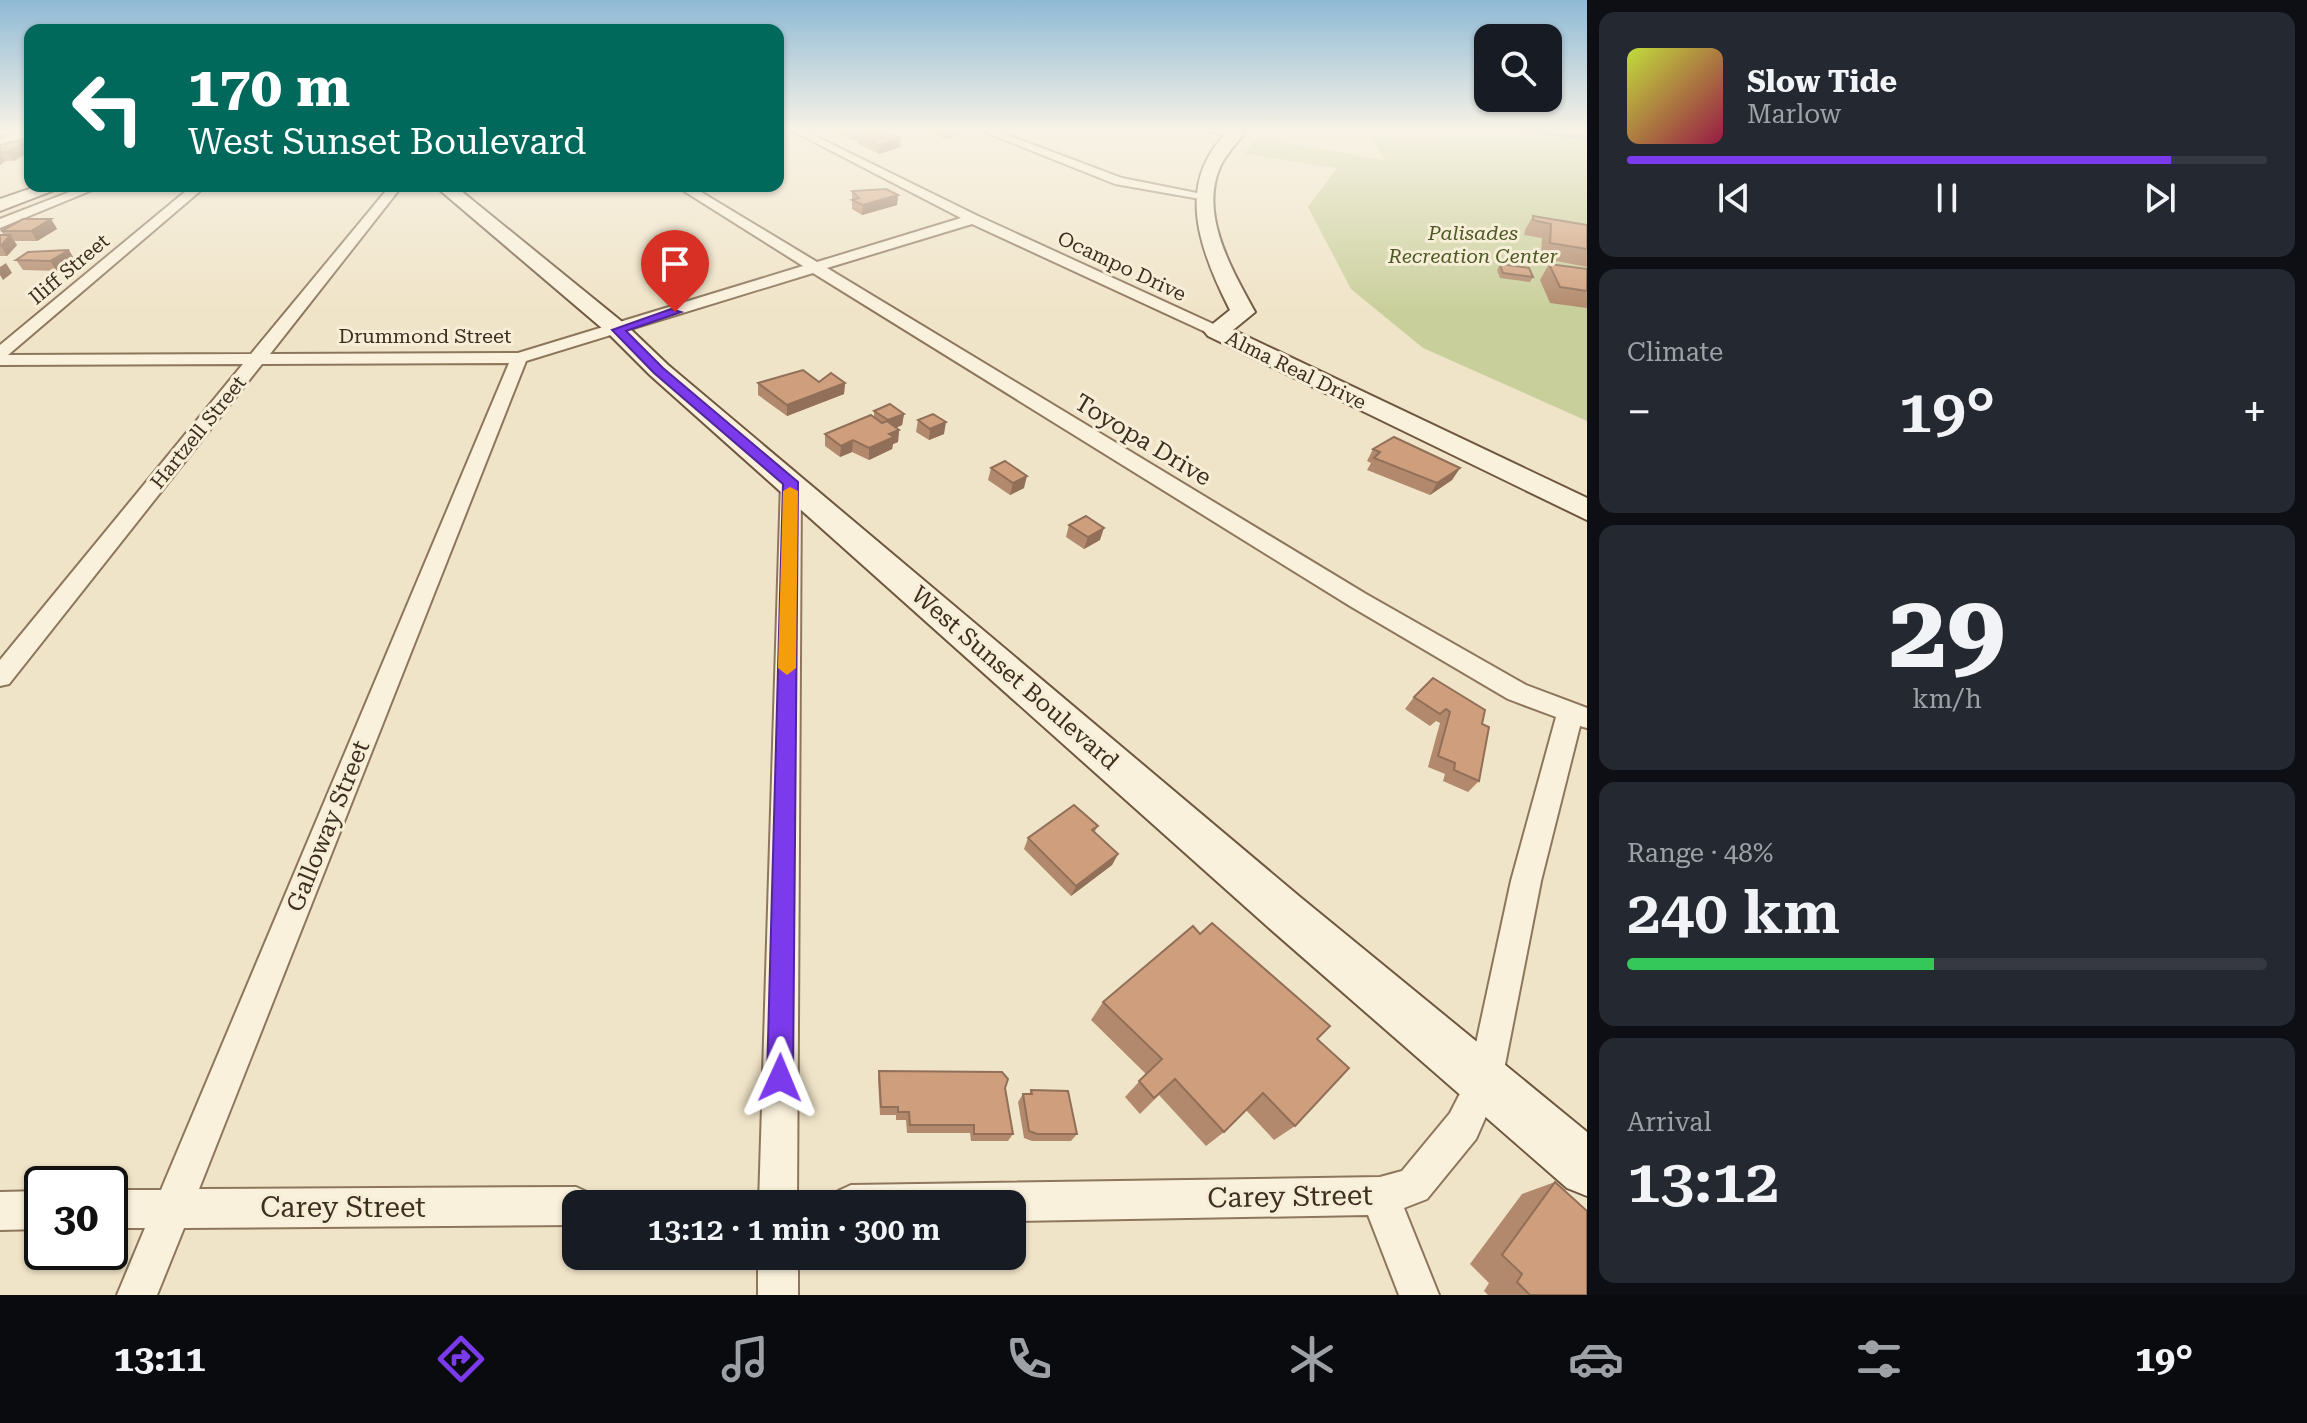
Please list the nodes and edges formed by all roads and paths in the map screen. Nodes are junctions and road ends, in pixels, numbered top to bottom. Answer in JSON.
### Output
{"nodes":[{"id":1,"x":916,"y":190,"type":"edge"},
{"id":2,"x":1168,"y":190,"type":"edge"},
{"id":3,"x":1207,"y":190,"type":"edge"},
{"id":4,"x":31,"y":192,"type":"edge"},
{"id":5,"x":81,"y":192,"type":"edge"},
{"id":6,"x":193,"y":192,"type":"edge"},
{"id":7,"x":391,"y":192,"type":"edge"},
{"id":8,"x":451,"y":192,"type":"edge"},
{"id":9,"x":692,"y":192,"type":"edge"},
{"id":10,"x":1206,"y":196,"type":"junction"},
{"id":11,"x":0,"y":205,"type":"edge"},
{"id":12,"x":973,"y":219,"type":"junction"},
{"id":13,"x":0,"y":224,"type":"edge"},
{"id":14,"x":813,"y":268,"type":"junction"},
{"id":15,"x":1243,"y":312,"type":"junction"},
{"id":16,"x":618,"y":330,"type":"junction"},
{"id":17,"x":1216,"y":331,"type":"junction"},
{"id":18,"x":0,"y":353,"type":"edge"},
{"id":19,"x":519,"y":358,"type":"junction"},
{"id":20,"x":258,"y":359,"type":"junction"},
{"id":21,"x":0,"y":360,"type":"edge"},
{"id":22,"x":1354,"y":397,"type":"junction"},
{"id":23,"x":791,"y":482,"type":"junction"},
{"id":24,"x":1587,"y":510,"type":"edge"},
{"id":25,"x":0,"y":677,"type":"edge"},
{"id":26,"x":1578,"y":716,"type":"edge"},
{"id":27,"x":1485,"y":1080,"type":"junction"},
{"id":28,"x":1587,"y":1168,"type":"edge"},
{"id":29,"x":778,"y":1190,"type":"edge"},
{"id":30,"x":1380,"y":1196,"type":"junction"},
{"id":31,"x":1026,"y":1201,"type":"edge"},
{"id":32,"x":562,"y":1206,"type":"edge"},
{"id":33,"x":173,"y":1208,"type":"junction"},
{"id":34,"x":128,"y":1209,"type":"edge"},
{"id":35,"x":24,"y":1210,"type":"edge"},
{"id":36,"x":0,"y":1211,"type":"edge"},
{"id":37,"x":778,"y":1270,"type":"edge"},
{"id":38,"x":137,"y":1295,"type":"edge"},
{"id":39,"x":778,"y":1295,"type":"edge"},
{"id":40,"x":1419,"y":1295,"type":"edge"}],
"edges":[{"from":1,"to":12,"type":"street","name":"Ocampo Drive"},
{"from":2,"to":10,"type":"street"},
{"from":3,"to":10,"type":"main road","name":"Alma Real Drive"},
{"from":4,"to":11,"type":"main road"},
{"from":5,"to":13,"type":"street"},
{"from":6,"to":18,"type":"street","name":"Iliff Street"},
{"from":7,"to":20,"type":"street","name":"Hartzell Street"},
{"from":8,"to":16,"type":"main road","name":"West Sunset Boulevard"},
{"from":9,"to":14,"type":"street","name":"Toyopa Drive"},
{"from":10,"to":15,"type":"main road","name":"Alma Real Drive"},
{"from":12,"to":14,"type":"street","name":"Drummond Street"},
{"from":12,"to":17,"type":"street","name":"Ocampo Drive"},
{"from":14,"to":16,"type":"street","name":"Drummond Street"},
{"from":14,"to":26,"type":"street","name":"Toyopa Drive"},
{"from":15,"to":17,"type":"main road","name":"Alma Real Drive"},
{"from":15,"to":22,"type":"main road"},
{"from":16,"to":19,"type":"street","name":"Drummond Street"},
{"from":16,"to":23,"type":"main road","name":"West Sunset Boulevard"},
{"from":17,"to":22,"type":"main road","name":"Alma Real Drive"},
{"from":19,"to":20,"type":"street","name":"Drummond Street"},
{"from":19,"to":33,"type":"street","name":"Galloway Street"},
{"from":20,"to":21,"type":"street","name":"Drummond Street"},
{"from":20,"to":25,"type":"street","name":"Hartzell Street"},
{"from":22,"to":24,"type":"main road","name":"Alma Real Drive"},
{"from":23,"to":27,"type":"main road","name":"West Sunset Boulevard"},
{"from":23,"to":29,"type":"street"},
{"from":26,"to":27,"type":"street","name":"Carey Street"},
{"from":27,"to":28,"type":"main road","name":"West Sunset Boulevard"},
{"from":27,"to":30,"type":"street","name":"Carey Street"},
{"from":30,"to":31,"type":"street","name":"Carey Street"},
{"from":30,"to":40,"type":"street"},
{"from":32,"to":33,"type":"street","name":"Carey Street"},
{"from":33,"to":34,"type":"street","name":"Carey Street"},
{"from":33,"to":38,"type":"street","name":"Galloway Street"},
{"from":35,"to":36,"type":"street"},
{"from":37,"to":39,"type":"street"}]}
